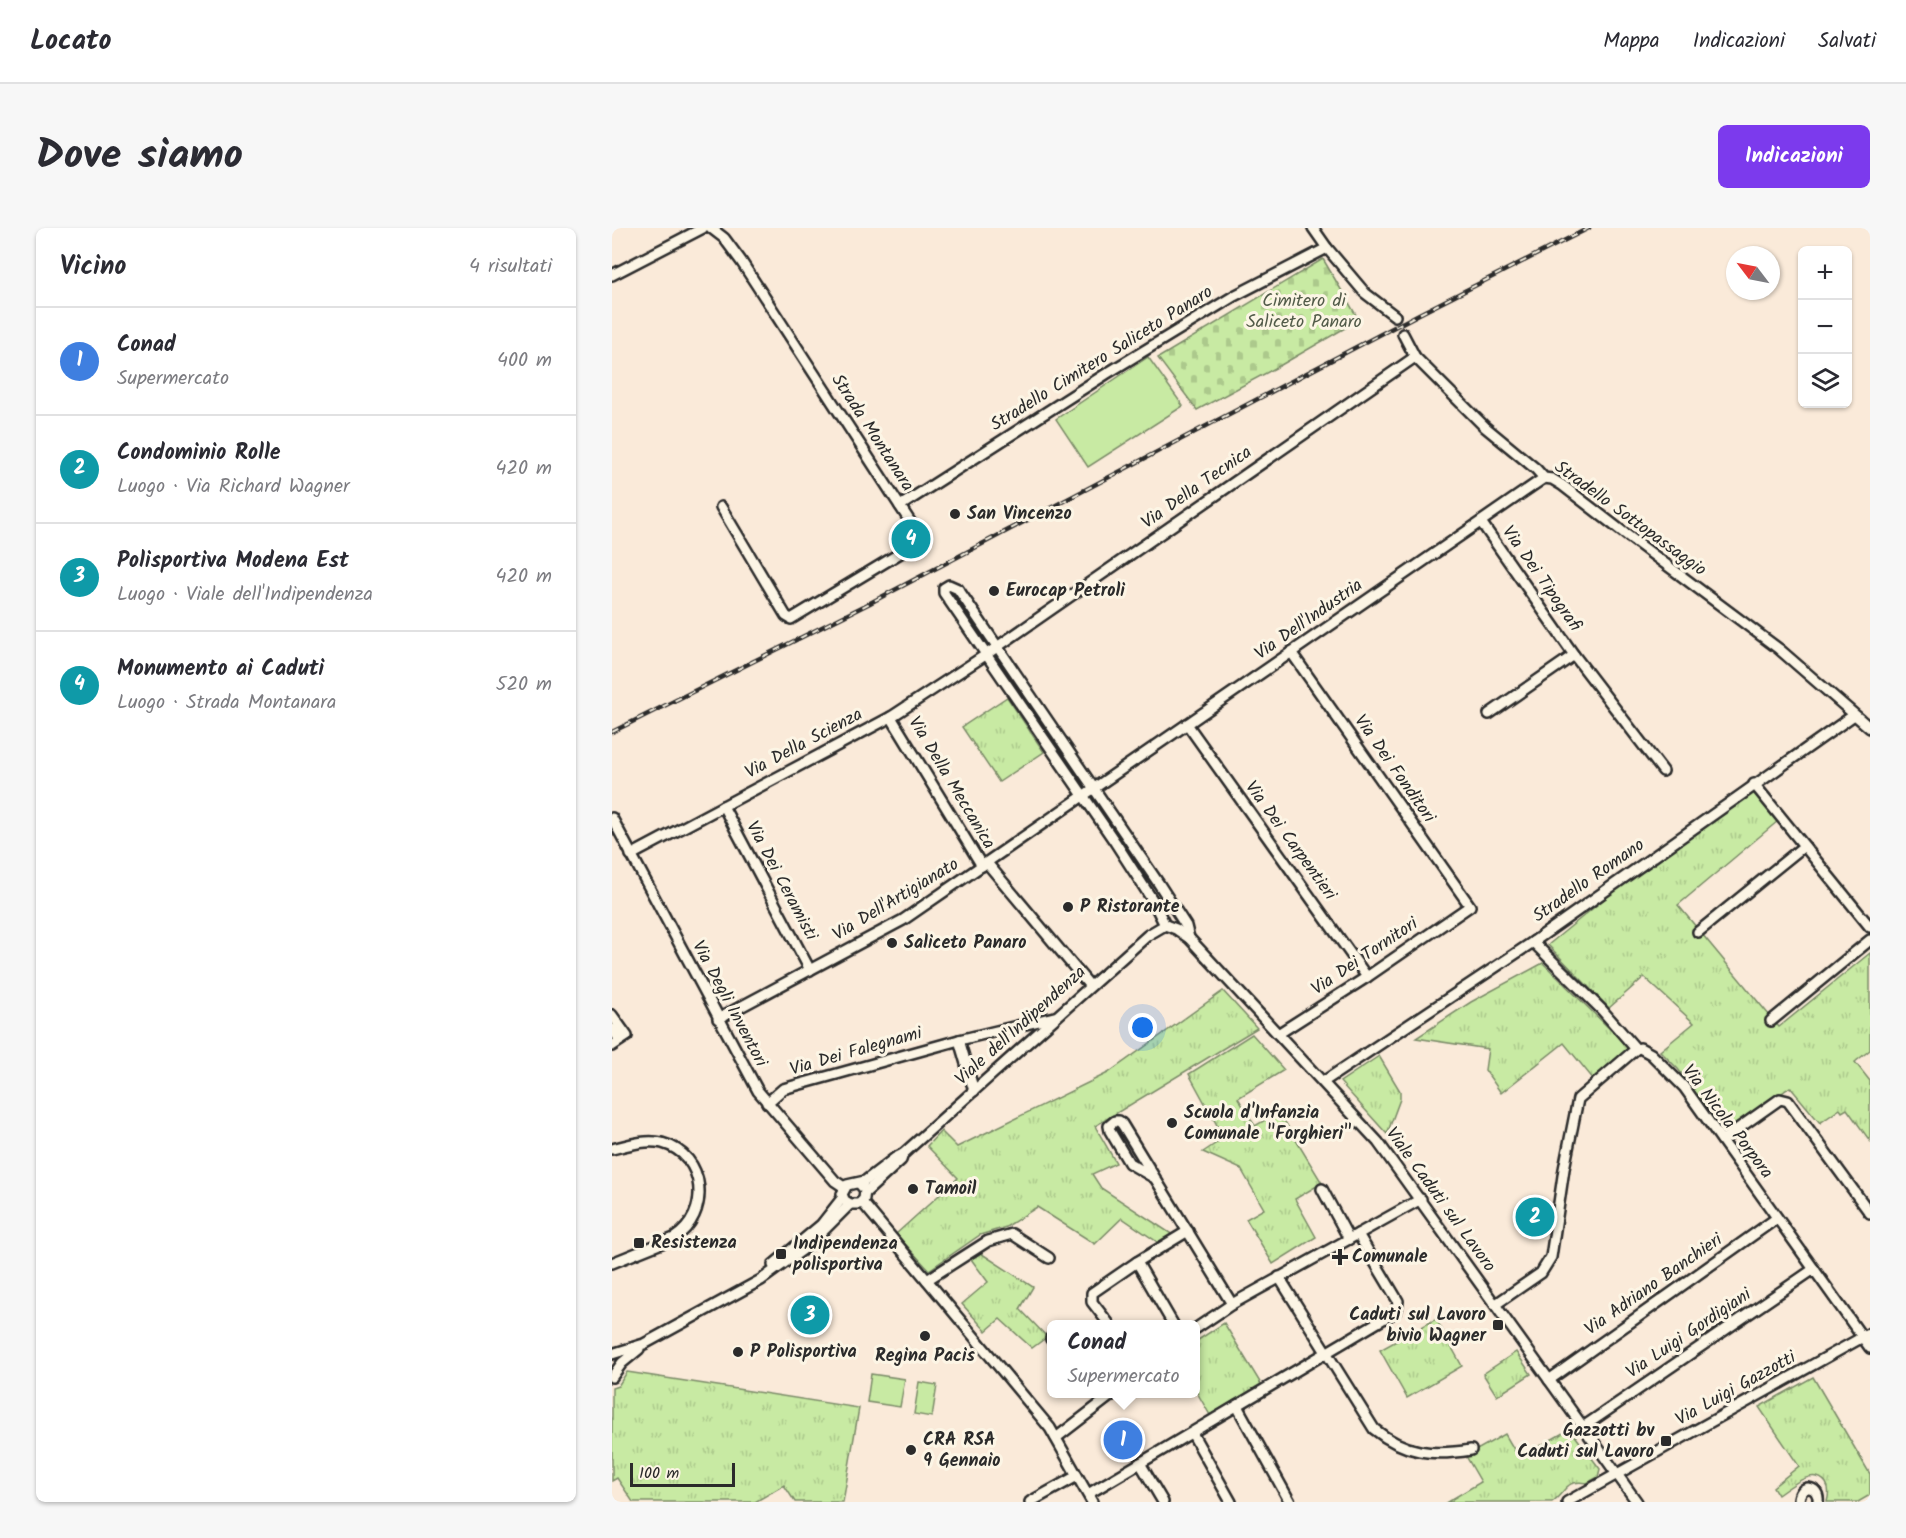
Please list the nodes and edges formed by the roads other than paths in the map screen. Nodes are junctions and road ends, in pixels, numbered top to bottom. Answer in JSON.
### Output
{"nodes":[{"id":1,"x":704,"y":228,"type":"edge"},
{"id":2,"x":712,"y":228,"type":"edge"},
{"id":3,"x":1313,"y":228,"type":"edge"},
{"id":4,"x":1327,"y":248,"type":"junction"},
{"id":5,"x":612,"y":275,"type":"edge"},
{"id":6,"x":1395,"y":316,"type":"tunnel mouth"},
{"id":7,"x":1403,"y":334,"type":"tunnel mouth"},
{"id":8,"x":1415,"y":357,"type":"junction"},
{"id":9,"x":1544,"y":478,"type":"junction"},
{"id":10,"x":900,"y":506,"type":"junction"},
{"id":11,"x":721,"y":507,"type":"dead end"},
{"id":12,"x":1481,"y":522,"type":"junction"},
{"id":13,"x":997,"y":647,"type":"junction"},
{"id":14,"x":1291,"y":652,"type":"junction"},
{"id":15,"x":987,"y":654,"type":"junction"},
{"id":16,"x":1574,"y":655,"type":"junction"},
{"id":17,"x":1489,"y":714,"type":"dead end"},
{"id":18,"x":1854,"y":715,"type":"junction"},
{"id":19,"x":891,"y":717,"type":"junction"},
{"id":20,"x":1187,"y":724,"type":"junction"},
{"id":21,"x":1870,"y":728,"type":"edge"},
{"id":22,"x":1663,"y":771,"type":"dead end"},
{"id":23,"x":1754,"y":784,"type":"junction"},
{"id":24,"x":1094,"y":789,"type":"junction"},
{"id":25,"x":1084,"y":796,"type":"junction"},
{"id":26,"x":723,"y":806,"type":"junction"},
{"id":27,"x":612,"y":818,"type":"edge"},
{"id":28,"x":1804,"y":846,"type":"junction"},
{"id":29,"x":631,"y":855,"type":"junction"},
{"id":30,"x":985,"y":864,"type":"junction"},
{"id":31,"x":1470,"y":906,"type":"joint"},
{"id":32,"x":1165,"y":925,"type":"junction"},
{"id":33,"x":1870,"y":927,"type":"edge"},
{"id":34,"x":1698,"y":932,"type":"dead end"},
{"id":35,"x":1189,"y":938,"type":"junction"},
{"id":36,"x":1870,"y":940,"type":"edge"},
{"id":37,"x":1533,"y":942,"type":"junction"},
{"id":38,"x":810,"y":970,"type":"junction"},
{"id":39,"x":1367,"y":977,"type":"junction"},
{"id":40,"x":1090,"y":986,"type":"junction"},
{"id":41,"x":612,"y":1015,"type":"edge"},
{"id":42,"x":1056,"y":1017,"type":"junction"},
{"id":43,"x":717,"y":1019,"type":"junction"},
{"id":44,"x":1771,"y":1021,"type":"dead end"},
{"id":45,"x":612,"y":1029,"type":"edge"},
{"id":46,"x":1278,"y":1034,"type":"junction"},
{"id":47,"x":959,"y":1040,"type":"junction"},
{"id":48,"x":620,"y":1041,"type":"edge"},
{"id":49,"x":1636,"y":1049,"type":"junction"},
{"id":50,"x":1323,"y":1082,"type":"junction"},
{"id":51,"x":974,"y":1091,"type":"junction"},
{"id":52,"x":766,"y":1103,"type":"junction"},
{"id":53,"x":1722,"y":1140,"type":"junction"},
{"id":54,"x":612,"y":1149,"type":"edge"},
{"id":55,"x":903,"y":1154,"type":"junction"},
{"id":56,"x":1154,"y":1177,"type":"junction"},
{"id":57,"x":859,"y":1183,"type":"junction"},
{"id":58,"x":1322,"y":1189,"type":"dead end"},
{"id":59,"x":846,"y":1196,"type":"junction"},
{"id":60,"x":863,"y":1197,"type":"junction"},
{"id":61,"x":1420,"y":1199,"type":"junction"},
{"id":62,"x":1870,"y":1214,"type":"edge"},
{"id":63,"x":1778,"y":1218,"type":"junction"},
{"id":64,"x":1188,"y":1231,"type":"junction"},
{"id":65,"x":1353,"y":1236,"type":"junction"},
{"id":66,"x":1049,"y":1258,"type":"dead end"},
{"id":67,"x":1137,"y":1262,"type":"junction"},
{"id":68,"x":612,"y":1263,"type":"edge"},
{"id":69,"x":1814,"y":1269,"type":"junction"},
{"id":70,"x":1279,"y":1277,"type":"junction"},
{"id":71,"x":927,"y":1280,"type":"junction"},
{"id":72,"x":1232,"y":1304,"type":"junction"},
{"id":73,"x":1496,"y":1305,"type":"junction"},
{"id":74,"x":1106,"y":1320,"type":"edge"},
{"id":75,"x":1171,"y":1320,"type":"edge"},
{"id":76,"x":1200,"y":1326,"type":"edge"},
{"id":77,"x":1867,"y":1335,"type":"edge"},
{"id":78,"x":644,"y":1344,"type":"junction"},
{"id":79,"x":1870,"y":1347,"type":"edge"},
{"id":80,"x":1325,"y":1353,"type":"junction"},
{"id":81,"x":612,"y":1354,"type":"edge"},
{"id":82,"x":619,"y":1366,"type":"junction"},
{"id":83,"x":612,"y":1377,"type":"edge"},
{"id":84,"x":1549,"y":1380,"type":"junction"},
{"id":85,"x":1098,"y":1398,"type":"edge"},
{"id":86,"x":1108,"y":1398,"type":"edge"},
{"id":87,"x":1102,"y":1402,"type":"junction"},
{"id":88,"x":1237,"y":1406,"type":"junction"},
{"id":89,"x":1583,"y":1427,"type":"junction"},
{"id":90,"x":1192,"y":1433,"type":"junction"},
{"id":91,"x":1056,"y":1438,"type":"junction"},
{"id":92,"x":1471,"y":1450,"type":"dead end"},
{"id":93,"x":1140,"y":1463,"type":"junction"},
{"id":94,"x":1617,"y":1473,"type":"junction"},
{"id":95,"x":1077,"y":1476,"type":"junction"},
{"id":96,"x":1090,"y":1498,"type":"edge"},
{"id":97,"x":1799,"y":1498,"type":"edge"},
{"id":98,"x":1030,"y":1502,"type":"edge"},
{"id":99,"x":1163,"y":1502,"type":"edge"},
{"id":100,"x":1231,"y":1502,"type":"edge"},
{"id":101,"x":1290,"y":1502,"type":"edge"},
{"id":102,"x":1567,"y":1502,"type":"edge"},
{"id":103,"x":1637,"y":1502,"type":"edge"},
{"id":104,"x":1788,"y":1502,"type":"edge"},
{"id":105,"x":1818,"y":1502,"type":"edge"}],
"edges":[{"from":1,"to":5,"type":"street"},
{"from":2,"to":10,"type":"street","name":"Strada Montanara"},
{"from":3,"to":4,"type":"street"},
{"from":4,"to":6,"type":"street"},
{"from":4,"to":10,"type":"street","name":"Stradello Cimitero Saliceto Panaro"},
{"from":7,"to":8,"type":"street","name":"Stradello Sottopassaggio"},
{"from":8,"to":9,"type":"street","name":"Stradello Sottopassaggio"},
{"from":8,"to":13,"type":"street","name":"Via Della Tecnica"},
{"from":9,"to":12,"type":"street","name":"Via Dell'Industria"},
{"from":9,"to":18,"type":"street","name":"Stradello Sottopassaggio"},
{"from":10,"to":11,"type":"street","name":"Strada Montanara"},
{"from":12,"to":14,"type":"street","name":"Via Dell'Industria"},
{"from":12,"to":16,"type":"street","name":"Via Dei Tipografi"},
{"from":13,"to":15,"type":"street"},
{"from":13,"to":15,"type":"street","name":"Viale Caduti sul Lavoro"},
{"from":13,"to":24,"type":"street","name":"Viale Caduti sul Lavoro"},
{"from":14,"to":20,"type":"street","name":"Via Dell'Industria"},
{"from":14,"to":31,"type":"street","name":"Via Dei Fonditori"},
{"from":15,"to":19,"type":"street","name":"Via Della Scienza"},
{"from":15,"to":25,"type":"street","name":"Viale Caduti sul Lavoro"},
{"from":16,"to":17,"type":"street","name":"Via Dei Tipografi"},
{"from":16,"to":22,"type":"street","name":"Via Dei Tipografi"},
{"from":18,"to":21,"type":"street"},
{"from":18,"to":23,"type":"street","name":"Stradello Romano"},
{"from":19,"to":26,"type":"street","name":"Via Della Scienza"},
{"from":19,"to":30,"type":"street","name":"Via Della Meccanica"},
{"from":20,"to":24,"type":"street","name":"Via Dell'Industria"},
{"from":20,"to":39,"type":"street","name":"Via Dei Carpentieri"},
{"from":23,"to":28,"type":"street"},
{"from":23,"to":37,"type":"street","name":"Stradello Romano"},
{"from":24,"to":25,"type":"street"},
{"from":24,"to":35,"type":"street","name":"Viale Caduti sul Lavoro"},
{"from":25,"to":30,"type":"street","name":"Via Dell'Artigianato"},
{"from":25,"to":32,"type":"street","name":"Viale Caduti sul Lavoro"},
{"from":26,"to":29,"type":"street","name":"Via Della Scienza"},
{"from":26,"to":38,"type":"street","name":"Via Dei Ceramisti"},
{"from":27,"to":29,"type":"street","name":"Via Degli Inventori"},
{"from":28,"to":33,"type":"street"},
{"from":28,"to":34,"type":"street"},
{"from":29,"to":43,"type":"street","name":"Via Degli Inventori"},
{"from":30,"to":38,"type":"street","name":"Via Dell'Artigianato"},
{"from":30,"to":40,"type":"street","name":"Via Della Meccanica"},
{"from":31,"to":39,"type":"street","name":"Via Dei Tornitori"},
{"from":32,"to":35,"type":"street","name":"Viale Caduti sul Lavoro"},
{"from":32,"to":40,"type":"street","name":"Viale dell'Indipendenza"},
{"from":35,"to":46,"type":"street","name":"Viale Caduti sul Lavoro"},
{"from":36,"to":44,"type":"street"},
{"from":37,"to":49,"type":"street","name":"Via Nicola Porpora"},
{"from":37,"to":50,"type":"street","name":"Stradello Romano"},
{"from":38,"to":43,"type":"street","name":"Via Dell'Artigianato"},
{"from":39,"to":46,"type":"street","name":"Via Dei Tornitori"},
{"from":40,"to":42,"type":"street","name":"Viale dell'Indipendenza"},
{"from":41,"to":48,"type":"street"},
{"from":42,"to":47,"type":"street","name":"Via Dei Falegnami"},
{"from":42,"to":51,"type":"street","name":"Viale dell'Indipendenza"},
{"from":43,"to":52,"type":"street","name":"Via Degli Inventori"},
{"from":45,"to":48,"type":"street"},
{"from":46,"to":50,"type":"street","name":"Viale Caduti sul Lavoro"},
{"from":47,"to":51,"type":"street"},
{"from":47,"to":52,"type":"street","name":"Via Dei Falegnami"},
{"from":49,"to":53,"type":"street","name":"Via Nicola Porpora"},
{"from":49,"to":73,"type":"street"},
{"from":50,"to":61,"type":"street","name":"Viale Caduti sul Lavoro"},
{"from":51,"to":55,"type":"street","name":"Viale dell'Indipendenza"},
{"from":52,"to":59,"type":"street","name":"Via Degli Inventori"},
{"from":53,"to":62,"type":"street"},
{"from":53,"to":63,"type":"street","name":"Via Nicola Porpora"},
{"from":54,"to":68,"type":"street"},
{"from":55,"to":57,"type":"street","name":"Viale dell'Indipendenza"},
{"from":55,"to":60,"type":"street","name":"Viale dell'Indipendenza"},
{"from":56,"to":56,"type":"street"},
{"from":56,"to":64,"type":"street"},
{"from":57,"to":59,"type":"street","name":"Viale dell'Indipendenza"},
{"from":57,"to":60,"type":"street"},
{"from":58,"to":65,"type":"street"},
{"from":59,"to":60,"type":"street"},
{"from":59,"to":78,"type":"street"},
{"from":60,"to":71,"type":"street"},
{"from":61,"to":65,"type":"street"},
{"from":61,"to":73,"type":"street","name":"Viale Caduti sul Lavoro"},
{"from":63,"to":69,"type":"street","name":"Via Nicola Porpora"},
{"from":63,"to":84,"type":"street","name":"Via Adriano Banchieri"},
{"from":64,"to":67,"type":"street"},
{"from":64,"to":72,"type":"street"},
{"from":65,"to":70,"type":"street"},
{"from":65,"to":80,"type":"street"},
{"from":66,"to":71,"type":"street"},
{"from":67,"to":74,"type":"street"},
{"from":67,"to":75,"type":"street"},
{"from":69,"to":77,"type":"street","name":"Via Nicola Porpora"},
{"from":69,"to":89,"type":"street","name":"Via Luigi Gordigiani"},
{"from":70,"to":72,"type":"street"},
{"from":70,"to":80,"type":"street"},
{"from":71,"to":91,"type":"street"},
{"from":72,"to":76,"type":"street"},
{"from":73,"to":84,"type":"street","name":"Viale Caduti sul Lavoro"},
{"from":77,"to":79,"type":"street","name":"Via Nicola Porpora"},
{"from":77,"to":94,"type":"street","name":"Via Luigi Gazzotti"},
{"from":78,"to":81,"type":"street"},
{"from":78,"to":82,"type":"street"},
{"from":80,"to":88,"type":"street"},
{"from":80,"to":92,"type":"street"},
{"from":81,"to":82,"type":"street"},
{"from":82,"to":83,"type":"street"},
{"from":84,"to":89,"type":"street","name":"Viale Caduti sul Lavoro"},
{"from":85,"to":87,"type":"street"},
{"from":86,"to":87,"type":"street"},
{"from":87,"to":91,"type":"street"},
{"from":88,"to":90,"type":"street"},
{"from":88,"to":101,"type":"street"},
{"from":89,"to":94,"type":"street","name":"Viale Caduti sul Lavoro"},
{"from":90,"to":93,"type":"street"},
{"from":90,"to":100,"type":"street"},
{"from":91,"to":95,"type":"street"},
{"from":93,"to":96,"type":"street"},
{"from":93,"to":99,"type":"street"},
{"from":94,"to":102,"type":"street","name":"Via Luigi Gazzotti"},
{"from":94,"to":103,"type":"street","name":"Viale Caduti sul Lavoro"},
{"from":95,"to":96,"type":"street"},
{"from":95,"to":98,"type":"street"},
{"from":97,"to":104,"type":"street"},
{"from":97,"to":105,"type":"street"}]}
